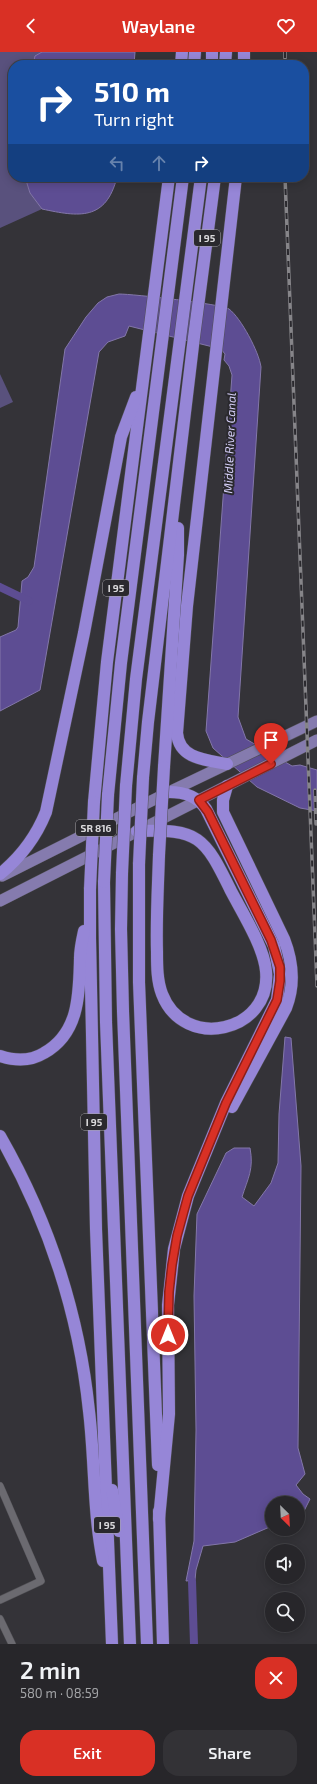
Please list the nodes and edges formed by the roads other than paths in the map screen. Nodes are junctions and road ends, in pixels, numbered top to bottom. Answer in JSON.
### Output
{"nodes":[{"id":1,"x":169,"y":182,"type":"edge"},
{"id":2,"x":182,"y":182,"type":"edge"},
{"id":3,"x":200,"y":182,"type":"edge"},
{"id":4,"x":214,"y":182,"type":"edge"},
{"id":5,"x":235,"y":182,"type":"edge"},
{"id":6,"x":144,"y":375,"type":"junction"},
{"id":7,"x":176,"y":487,"type":"junction"},
{"id":8,"x":317,"y":721,"type":"edge"},
{"id":9,"x":317,"y":740,"type":"edge"},
{"id":10,"x":227,"y":764,"type":"junction"},
{"id":11,"x":231,"y":784,"type":"junction"},
{"id":12,"x":169,"y":792,"type":"junction"},
{"id":13,"x":199,"y":800,"type":"junction"},
{"id":14,"x":137,"y":831,"type":"junction"},
{"id":15,"x":0,"y":876,"type":"edge"},
{"id":16,"x":90,"y":889,"type":"junction"},
{"id":17,"x":0,"y":901,"type":"edge"},
{"id":18,"x":0,"y":1056,"type":"edge"},
{"id":19,"x":0,"y":1136,"type":"edge"},
{"id":20,"x":203,"y":1159,"type":"junction"},
{"id":21,"x":148,"y":1228,"type":"junction"},
{"id":22,"x":136,"y":1340,"type":"junction"},
{"id":23,"x":104,"y":1450,"type":"junction"},
{"id":24,"x":0,"y":1486,"type":"edge"},
{"id":25,"x":159,"y":1519,"type":"junction"},
{"id":26,"x":127,"y":1571,"type":"junction"},
{"id":27,"x":0,"y":1600,"type":"edge"},
{"id":28,"x":110,"y":1600,"type":"junction"},
{"id":29,"x":0,"y":1619,"type":"edge"},
{"id":30,"x":12,"y":1644,"type":"edge"},
{"id":31,"x":112,"y":1644,"type":"edge"},
{"id":32,"x":130,"y":1644,"type":"edge"},
{"id":33,"x":148,"y":1644,"type":"edge"},
{"id":34,"x":163,"y":1644,"type":"edge"}],
"edges":[{"from":1,"to":6,"type":"highway","number":"I 95"},
{"from":2,"to":26,"type":"highway","bridge":true},
{"from":3,"to":22,"type":"highway","bridge":true},
{"from":4,"to":7,"type":"highway","number":"I 95"},
{"from":5,"to":10,"type":"highway"},
{"from":6,"to":15,"type":"highway"},
{"from":6,"to":16,"type":"highway","number":"I 95","bridge":true},
{"from":7,"to":14,"type":"highway","bridge":true},
{"from":7,"to":21,"type":"highway","number":"I 95","bridge":true},
{"from":8,"to":10,"type":"main road","number":"SR 816"},
{"from":9,"to":11,"type":"main road","number":"SR 816"},
{"from":10,"to":12,"type":"main road","number":"SR 816"},
{"from":11,"to":13,"type":"main road","number":"SR 816"},
{"from":11,"to":20,"type":"highway"},
{"from":12,"to":13,"type":"highway"},
{"from":12,"to":15,"type":"main road","number":"SR 816"},
{"from":13,"to":14,"type":"main road","number":"SR 816"},
{"from":13,"to":20,"type":"highway"},
{"from":14,"to":17,"type":"main road","number":"SR 816"},
{"from":16,"to":18,"type":"highway"},
{"from":16,"to":23,"type":"highway","number":"I 95"},
{"from":19,"to":28,"type":"highway"},
{"from":20,"to":25,"type":"highway"},
{"from":21,"to":22,"type":"highway"},
{"from":21,"to":25,"type":"highway","number":"I 95"},
{"from":22,"to":33,"type":"highway"},
{"from":23,"to":26,"type":"highway"},
{"from":23,"to":28,"type":"highway","number":"I 95"},
{"from":24,"to":27,"type":"street"},
{"from":25,"to":34,"type":"highway","number":"I 95"},
{"from":26,"to":32,"type":"highway"},
{"from":28,"to":31,"type":"highway","number":"I 95"},
{"from":29,"to":30,"type":"street"}]}
